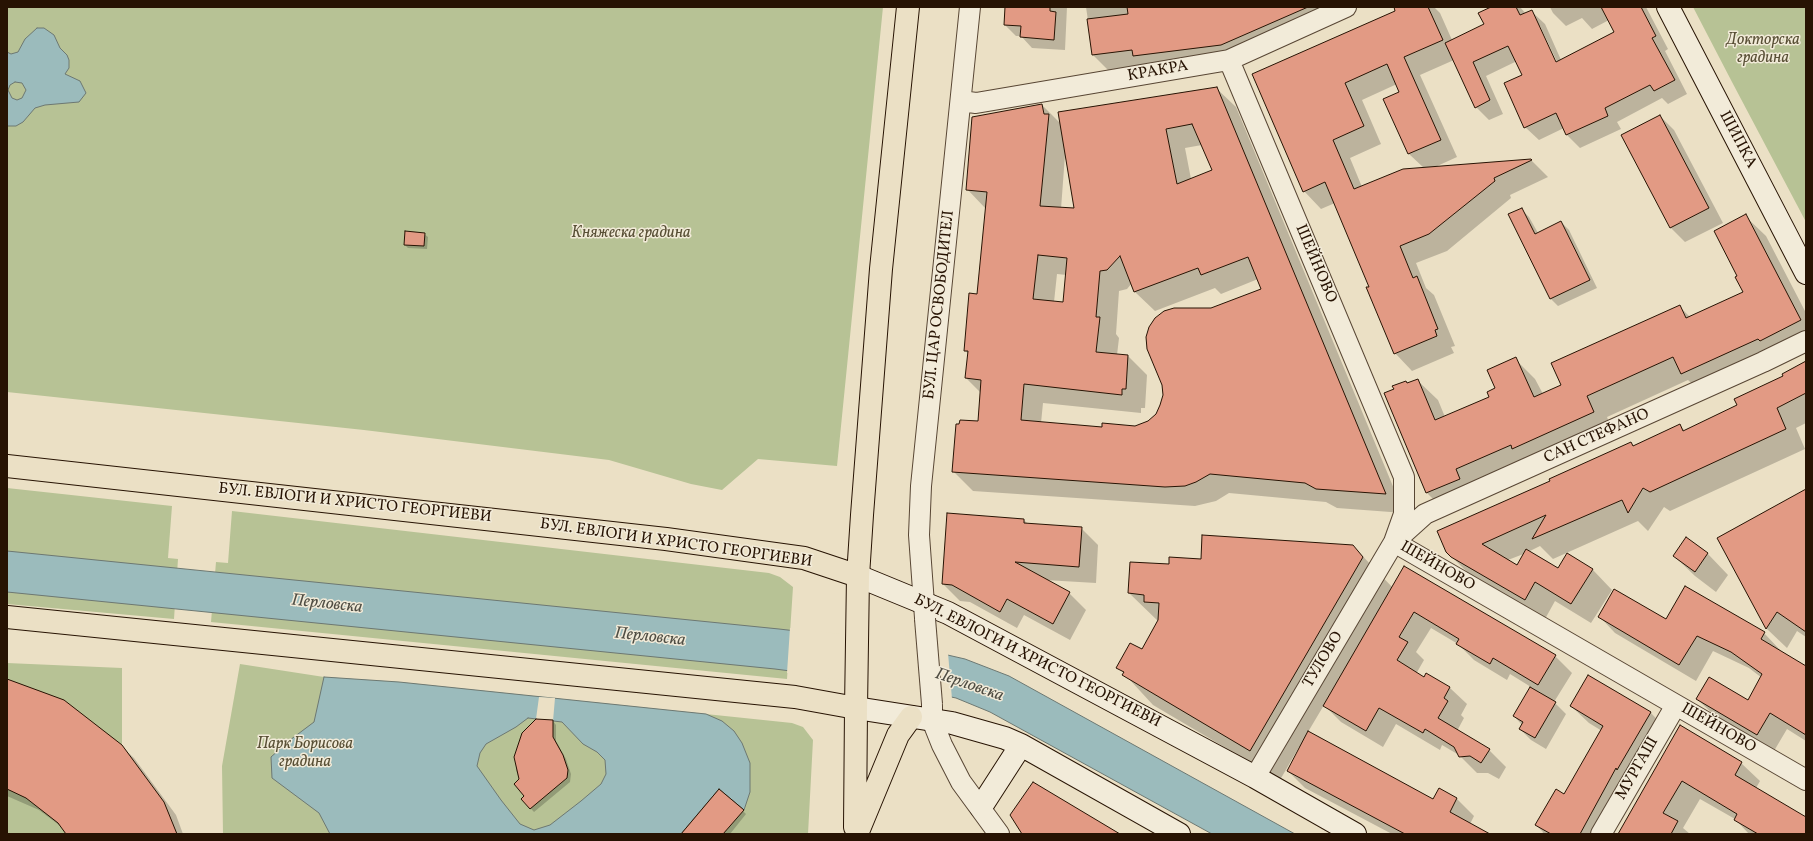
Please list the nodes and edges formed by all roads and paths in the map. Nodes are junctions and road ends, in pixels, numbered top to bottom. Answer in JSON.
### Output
{"nodes":[{"id":1,"x":908,"y":7,"type":"edge"},
{"id":2,"x":970,"y":7,"type":"edge"},
{"id":3,"x":1346,"y":7,"type":"edge"},
{"id":4,"x":1668,"y":7,"type":"edge"},
{"id":5,"x":1229,"y":60,"type":"junction"},
{"id":6,"x":961,"y":101,"type":"junction"},
{"id":7,"x":1806,"y":273,"type":"edge"},
{"id":8,"x":1806,"y":341,"type":"edge"},
{"id":9,"x":7,"y":466,"type":"edge"},
{"id":10,"x":1394,"y":542,"type":"junction"},
{"id":11,"x":858,"y":576,"type":"junction"},
{"id":12,"x":925,"y":611,"type":"junction"},
{"id":13,"x":7,"y":617,"type":"edge"},
{"id":14,"x":856,"y":699,"type":"junction"},
{"id":15,"x":1676,"y":705,"type":"junction"},
{"id":16,"x":932,"y":712,"type":"junction"},
{"id":17,"x":911,"y":717,"type":"junction"},
{"id":18,"x":1021,"y":745,"type":"junction"},
{"id":19,"x":1255,"y":777,"type":"junction"},
{"id":20,"x":1806,"y":780,"type":"edge"},
{"id":21,"x":981,"y":807,"type":"junction"},
{"id":22,"x":856,"y":834,"type":"edge"},
{"id":23,"x":999,"y":834,"type":"edge"},
{"id":24,"x":1179,"y":834,"type":"edge"},
{"id":25,"x":1355,"y":834,"type":"edge"},
{"id":26,"x":1601,"y":834,"type":"edge"}],
"edges":[{"from":1,"to":11,"type":"main road"},
{"from":2,"to":6,"type":"street","name":"БУЛ. ЦАР ОСВОБОДИТЕЛ"},
{"from":3,"to":5,"type":"street","name":"КРАКРА"},
{"from":4,"to":7,"type":"main road","name":"ШИПКА"},
{"from":5,"to":6,"type":"street","name":"КРАКРА"},
{"from":5,"to":10,"type":"street","name":"ШЕЙНОВО"},
{"from":6,"to":12,"type":"street","name":"БУЛ. ЦАР ОСВОБОДИТЕЛ"},
{"from":8,"to":10,"type":"street","name":"САН СТЕФАНО"},
{"from":9,"to":11,"type":"main road","name":"БУЛ. ЕВЛОГИ И ХРИСТО ГЕОРГИЕВИ"},
{"from":10,"to":15,"type":"street","name":"ШЕЙНОВО"},
{"from":10,"to":19,"type":"street","name":"ТУЛОВО"},
{"from":11,"to":12,"type":"main road","name":"БУЛ. ЕВЛОГИ И ХРИСТО ГЕОРГИЕВИ"},
{"from":11,"to":14,"type":"main road"},
{"from":12,"to":16,"type":"street","name":"БУЛ. ЦАР ОСВОБОДИТЕЛ","bridge":true},
{"from":12,"to":19,"type":"main road","name":"БУЛ. ЕВЛОГИ И ХРИСТО ГЕОРГИЕВИ"},
{"from":13,"to":14,"type":"main road"},
{"from":14,"to":17,"type":"main road"},
{"from":14,"to":22,"type":"main road"},
{"from":15,"to":20,"type":"street","name":"ШЕЙНОВО"},
{"from":15,"to":26,"type":"street","name":"МУРГАШ"},
{"from":16,"to":17,"type":"main road"},
{"from":16,"to":18,"type":"main road"},
{"from":16,"to":21,"type":"street","name":"БУЛ. ЦАР ОСВОБОДИТЕЛ"},
{"from":17,"to":22,"type":"main road"},
{"from":18,"to":21,"type":"main road"},
{"from":18,"to":24,"type":"main road"},
{"from":19,"to":25,"type":"main road","name":"БУЛ. ЕВЛОГИ И ХРИСТО ГЕОРГИЕВИ"},
{"from":21,"to":23,"type":"street","name":"БУЛ. ЦАР ОСВОБОДИТЕЛ"}]}
